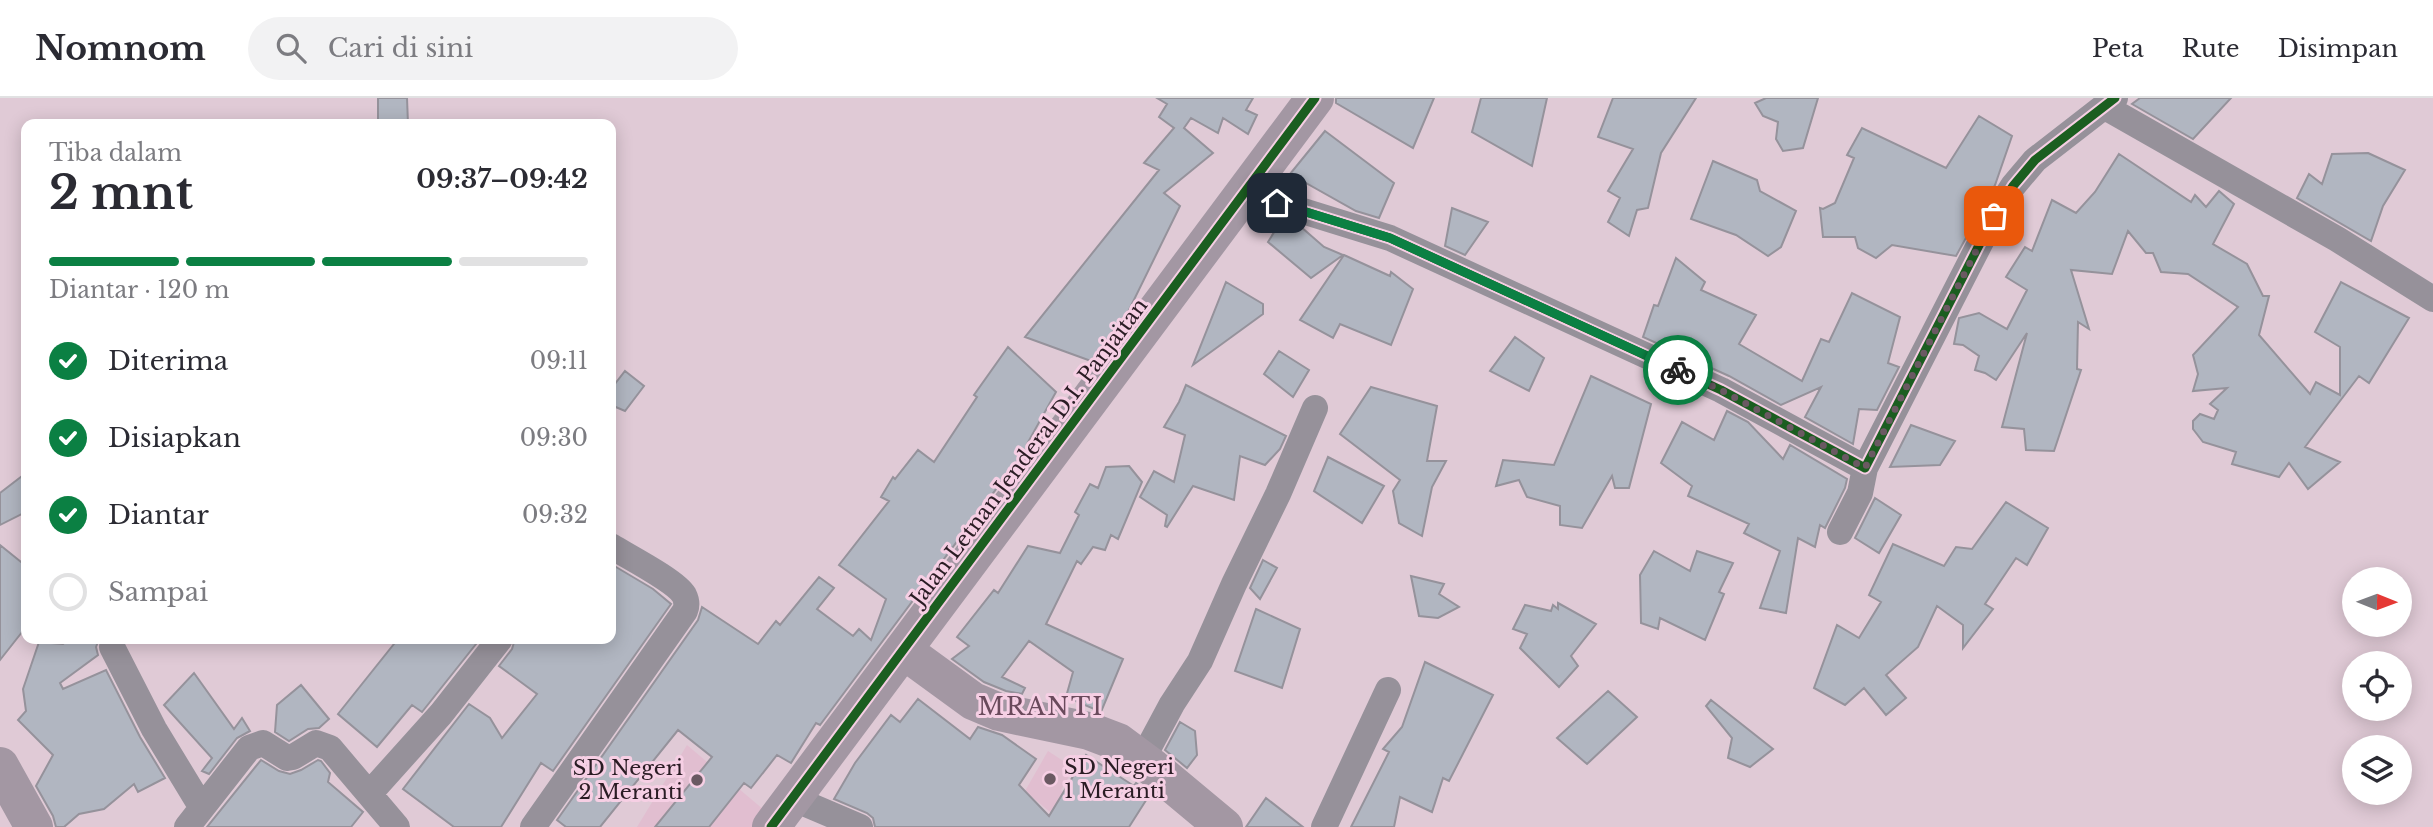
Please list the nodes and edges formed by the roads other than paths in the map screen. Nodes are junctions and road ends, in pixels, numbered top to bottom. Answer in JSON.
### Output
{"nodes":[{"id":1,"x":1315,"y":98,"type":"edge"},
{"id":2,"x":2110,"y":103,"type":"edge"},
{"id":3,"x":1277,"y":203,"type":"dead end"},
{"id":4,"x":2433,"y":299,"type":"edge"},
{"id":5,"x":1315,"y":408,"type":"dead end"},
{"id":6,"x":1865,"y":468,"type":"junction"},
{"id":7,"x":1840,"y":533,"type":"dead end"},
{"id":8,"x":616,"y":549,"type":"edge"},
{"id":9,"x":496,"y":644,"type":"edge"},
{"id":10,"x":112,"y":647,"type":"dead end"},
{"id":11,"x":903,"y":650,"type":"junction"},
{"id":12,"x":1388,"y":690,"type":"dead end"},
{"id":13,"x":1142,"y":760,"type":"junction"},
{"id":14,"x":0,"y":766,"type":"edge"},
{"id":15,"x":370,"y":793,"type":"junction"},
{"id":16,"x":781,"y":813,"type":"edge"},
{"id":17,"x":194,"y":818,"type":"edge"},
{"id":18,"x":388,"y":824,"type":"edge"},
{"id":19,"x":34,"y":827,"type":"edge"},
{"id":20,"x":533,"y":827,"type":"edge"},
{"id":21,"x":860,"y":827,"type":"edge"},
{"id":22,"x":1224,"y":827,"type":"edge"},
{"id":23,"x":1324,"y":827,"type":"edge"}],
"edges":[{"from":1,"to":11,"type":"street","name":"Jalan Letnan Jenderal D.I. Panjaitan"},
{"from":2,"to":4,"type":"street"},
{"from":2,"to":6,"type":"street"},
{"from":3,"to":6,"type":"street"},
{"from":5,"to":13,"type":"street"},
{"from":6,"to":7,"type":"street"},
{"from":8,"to":20,"type":"street"},
{"from":9,"to":15,"type":"street"},
{"from":10,"to":17,"type":"street"},
{"from":11,"to":13,"type":"street"},
{"from":11,"to":16,"type":"street","name":"Jalan Letnan Jenderal D.I. Panjaitan"},
{"from":12,"to":23,"type":"street"},
{"from":13,"to":22,"type":"street"},
{"from":14,"to":19,"type":"street"},
{"from":15,"to":17,"type":"street"},
{"from":15,"to":18,"type":"street"},
{"from":16,"to":21,"type":"street"}]}
